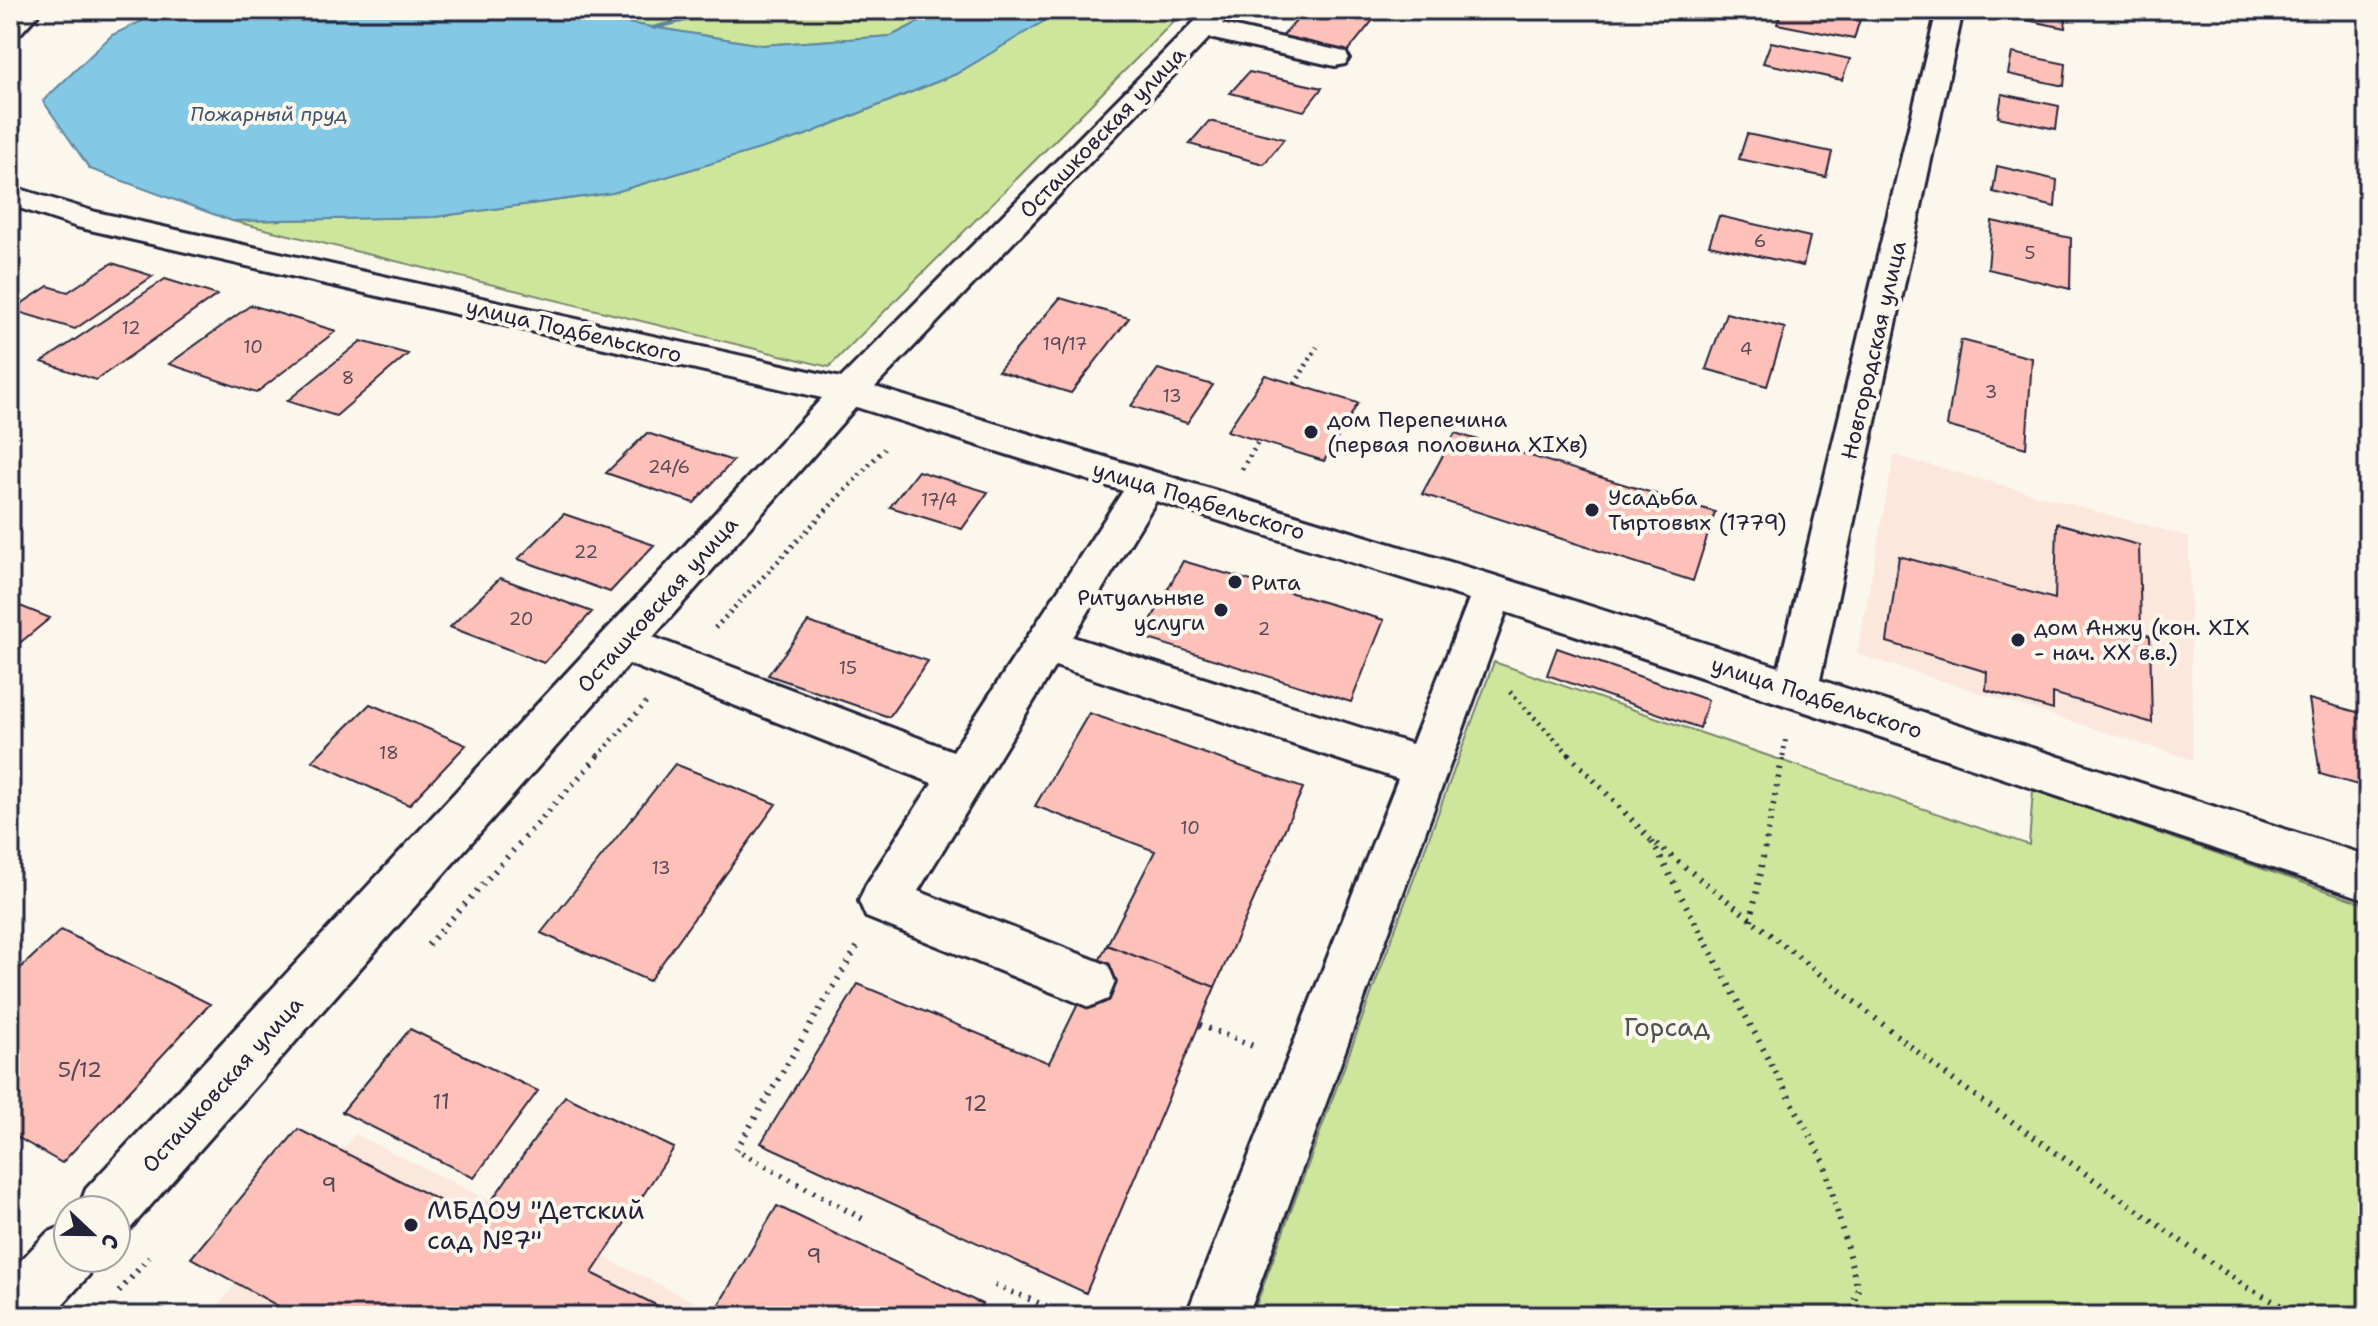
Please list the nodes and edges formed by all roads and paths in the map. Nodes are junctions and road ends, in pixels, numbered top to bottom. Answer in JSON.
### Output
{"nodes":[{"id":1,"x":29,"y":10,"type":"edge"},
{"id":2,"x":1950,"y":10,"type":"edge"},
{"id":3,"x":1212,"y":19,"type":"edge"},
{"id":4,"x":10,"y":28,"type":"edge"},
{"id":5,"x":1335,"y":58,"type":"dead end"},
{"id":6,"x":10,"y":195,"type":"edge"},
{"id":7,"x":1317,"y":347,"type":"dead end"},
{"id":8,"x":1295,"y":384,"type":"dead end"},
{"id":9,"x":849,"y":392,"type":"junction"},
{"id":10,"x":889,"y":444,"type":"dead end"},
{"id":11,"x":1147,"y":484,"type":"junction"},
{"id":12,"x":1493,"y":591,"type":"junction"},
{"id":13,"x":621,"y":643,"type":"junction"},
{"id":14,"x":1045,"y":645,"type":"junction"},
{"id":15,"x":1471,"y":651,"type":"junction"},
{"id":16,"x":680,"y":666,"type":"junction"},
{"id":17,"x":1796,"y":690,"type":"junction"},
{"id":18,"x":1787,"y":733,"type":"dead end"},
{"id":19,"x":1425,"y":768,"type":"junction"},
{"id":20,"x":963,"y":775,"type":"junction"},
{"id":21,"x":1651,"y":840,"type":"junction"},
{"id":22,"x":2368,"y":878,"type":"edge"},
{"id":23,"x":884,"y":901,"type":"junction"},
{"id":24,"x":1751,"y":920,"type":"junction"},
{"id":25,"x":18,"y":939,"type":"dead end"},
{"id":26,"x":427,"y":946,"type":"dead end"},
{"id":27,"x":10,"y":947,"type":"edge"},
{"id":28,"x":1089,"y":982,"type":"dead end"},
{"id":29,"x":122,"y":1194,"type":"edge"},
{"id":30,"x":863,"y":1219,"type":"dead end"},
{"id":31,"x":150,"y":1256,"type":"dead end"},
{"id":32,"x":52,"y":1268,"type":"edge"},
{"id":33,"x":995,"y":1285,"type":"dead end"},
{"id":34,"x":16,"y":1301,"type":"edge"},
{"id":35,"x":108,"y":1304,"type":"dead end"},
{"id":36,"x":1070,"y":1316,"type":"edge"},
{"id":37,"x":1217,"y":1316,"type":"edge"},
{"id":38,"x":1850,"y":1316,"type":"edge"},
{"id":39,"x":2301,"y":1316,"type":"edge"}],
"edges":[{"from":1,"to":4,"type":"street"},
{"from":2,"to":17,"type":"street","name":"Новгородская улица"},
{"from":3,"to":5,"type":"street"},
{"from":3,"to":9,"type":"street","name":"Осташковская улица"},
{"from":6,"to":9,"type":"street","name":"улица Подбельского"},
{"from":7,"to":8,"type":"path"},
{"from":9,"to":11,"type":"street","name":"улица Подбельского"},
{"from":9,"to":13,"type":"street","name":"Осташковская улица"},
{"from":10,"to":16,"type":"path"},
{"from":11,"to":12,"type":"street","name":"улица Подбельского"},
{"from":11,"to":14,"type":"street"},
{"from":12,"to":15,"type":"street"},
{"from":12,"to":17,"type":"street","name":"улица Подбельского"},
{"from":13,"to":16,"type":"street"},
{"from":13,"to":29,"type":"street","name":"Осташковская улица"},
{"from":14,"to":19,"type":"street"},
{"from":14,"to":20,"type":"street"},
{"from":15,"to":19,"type":"street"},
{"from":15,"to":21,"type":"path"},
{"from":16,"to":20,"type":"street"},
{"from":16,"to":26,"type":"path"},
{"from":17,"to":22,"type":"street","name":"улица Подбельского"},
{"from":18,"to":24,"type":"path"},
{"from":19,"to":37,"type":"street"},
{"from":20,"to":23,"type":"street"},
{"from":21,"to":24,"type":"path"},
{"from":21,"to":38,"type":"path"},
{"from":23,"to":28,"type":"street"},
{"from":23,"to":30,"type":"path"},
{"from":24,"to":39,"type":"path"},
{"from":25,"to":27,"type":"path"},
{"from":31,"to":35,"type":"path"},
{"from":32,"to":34,"type":"street"},
{"from":33,"to":36,"type":"path"}]}
